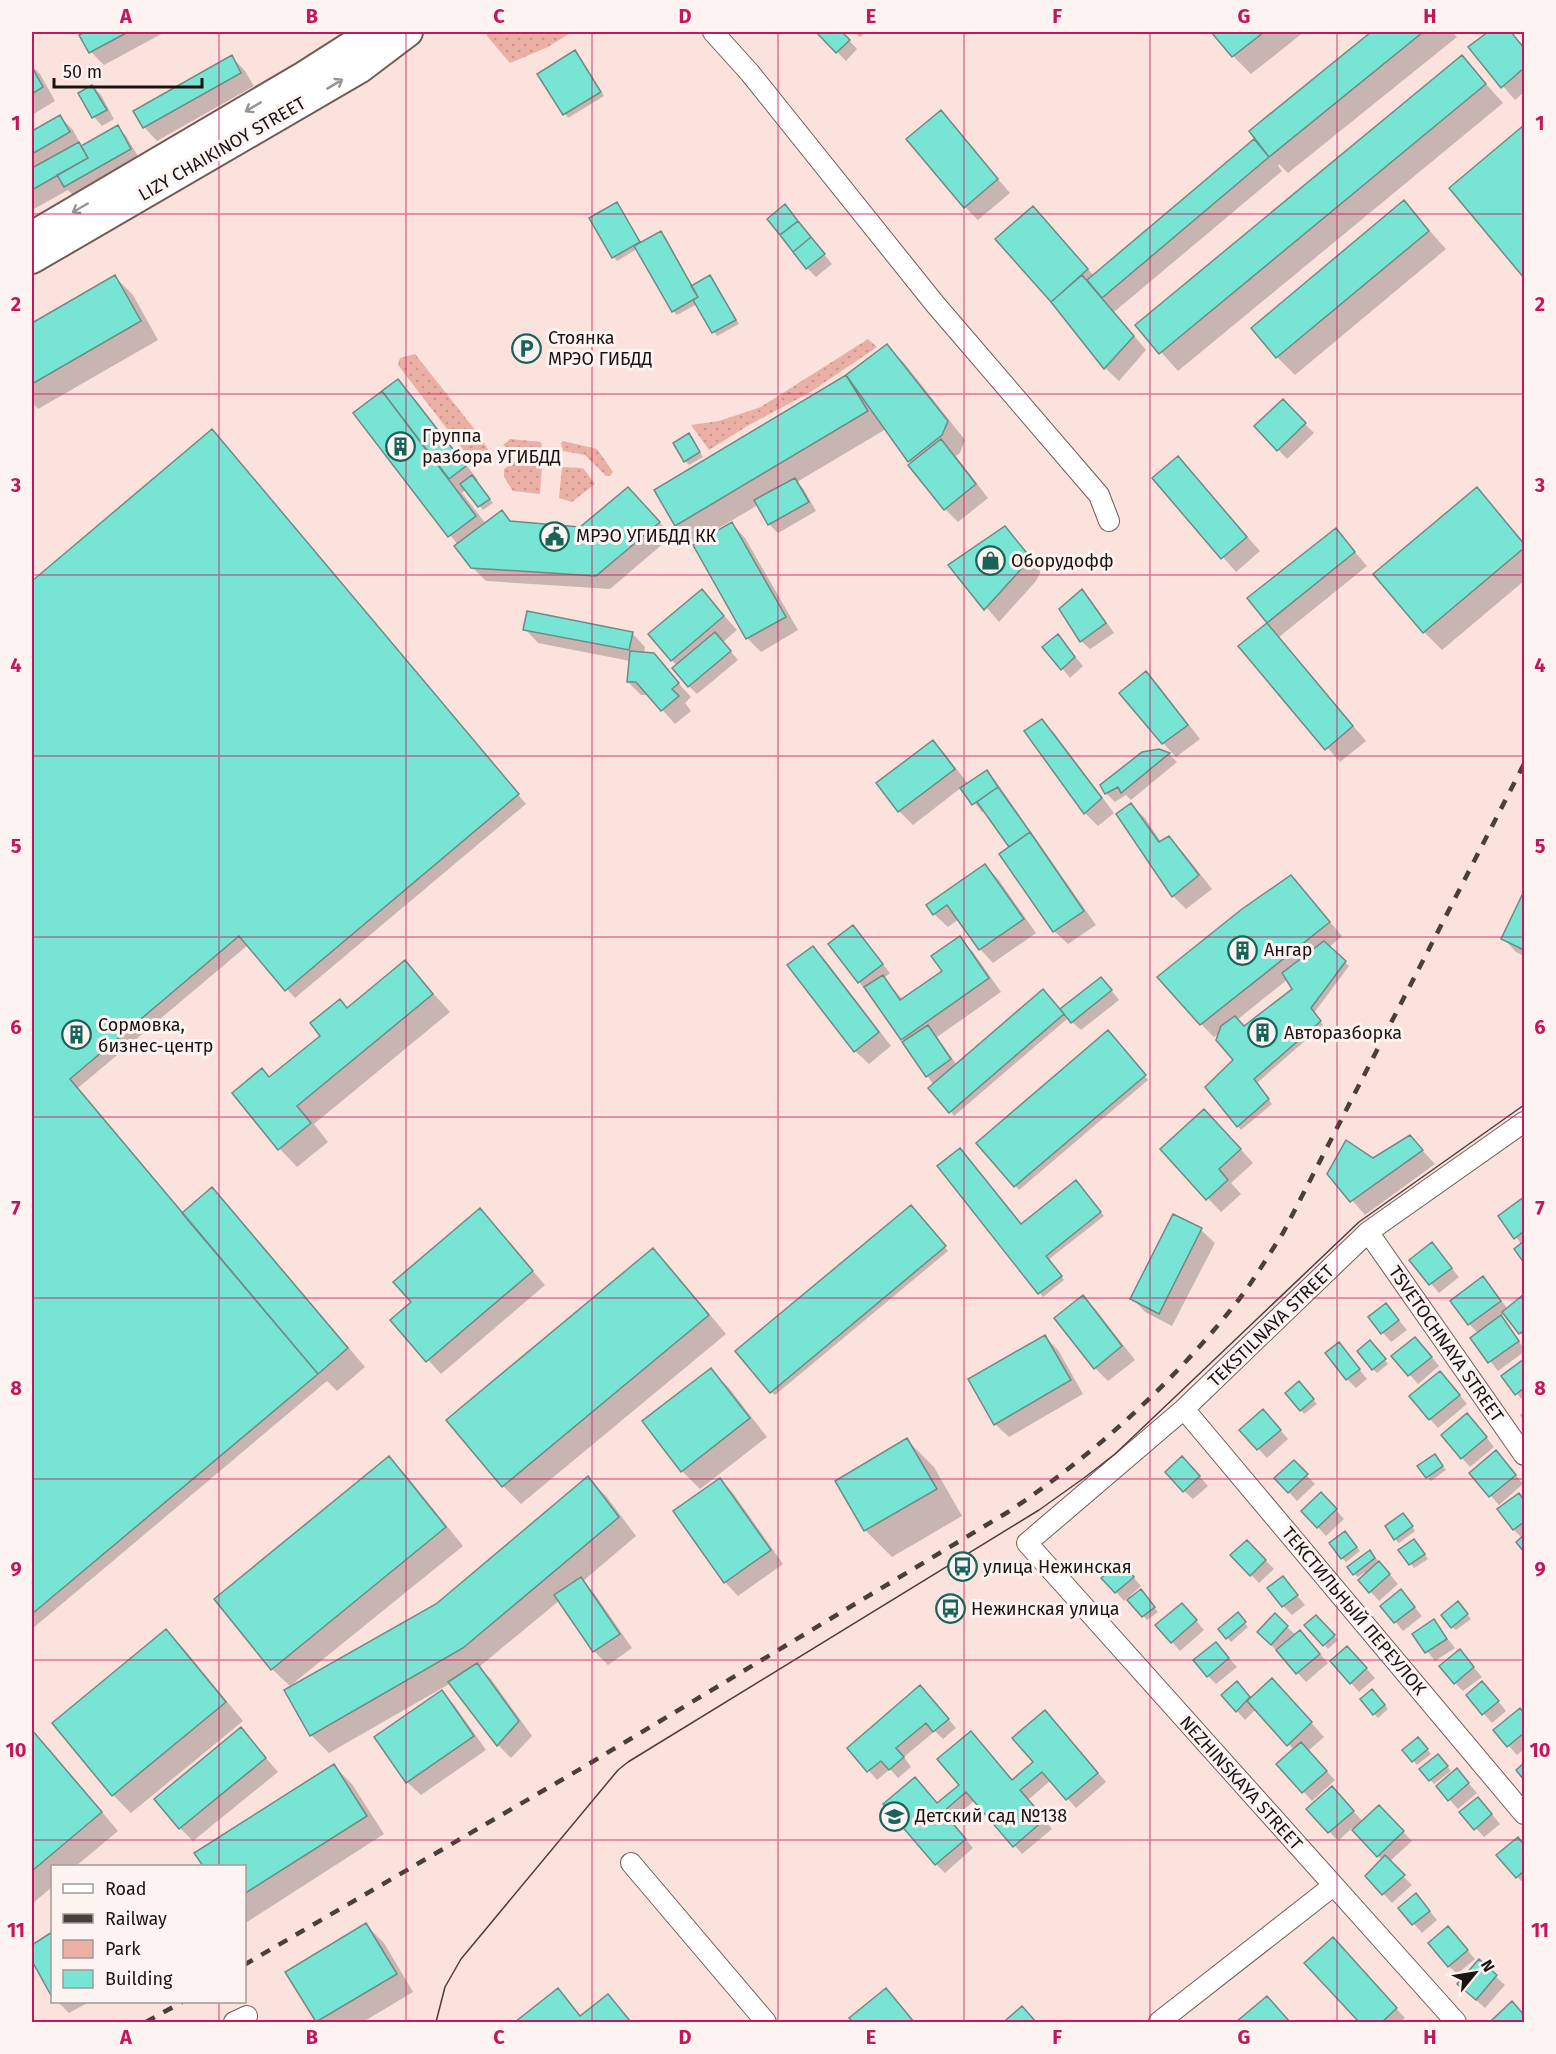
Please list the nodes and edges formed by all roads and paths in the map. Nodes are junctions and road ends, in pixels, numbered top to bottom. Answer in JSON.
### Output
{"nodes":[{"id":1,"x":373,"y":32,"type":"edge"},
{"id":2,"x":408,"y":32,"type":"edge"},
{"id":3,"x":714,"y":32,"type":"edge"},
{"id":4,"x":32,"y":236,"type":"edge"},
{"id":5,"x":32,"y":259,"type":"edge"},
{"id":6,"x":1108,"y":521,"type":"dead end"},
{"id":7,"x":1522,"y":1127,"type":"edge"},
{"id":8,"x":1368,"y":1233,"type":"junction"},
{"id":9,"x":1184,"y":1409,"type":"junction"},
{"id":10,"x":1524,"y":1455,"type":"edge"},
{"id":11,"x":1027,"y":1543,"type":"joint"},
{"id":12,"x":1524,"y":1814,"type":"edge"},
{"id":13,"x":632,"y":1863,"type":"dead end"},
{"id":14,"x":1333,"y":1886,"type":"junction"},
{"id":15,"x":766,"y":2022,"type":"edge"},
{"id":16,"x":1159,"y":2022,"type":"edge"},
{"id":17,"x":1456,"y":2022,"type":"edge"}],
"edges":[{"from":1,"to":4,"type":"main road","name":"LIZY CHAIKINOY STREET","one_way":true},
{"from":5,"to":2,"type":"main road","name":"LIZY CHAIKINOY STREET","one_way":true},
{"from":3,"to":6,"type":"street"},
{"from":7,"to":8,"type":"street","name":"TEKSTILNAYA STREET"},
{"from":8,"to":9,"type":"street","name":"TEKSTILNAYA STREET"},
{"from":8,"to":10,"type":"street","name":"TSVETOCHNAYA STREET"},
{"from":9,"to":11,"type":"street","name":"TEKSTILNAYA STREET"},
{"from":9,"to":12,"type":"street","name":"ТЕКСТИЛЬНЫЙ ПЕРЕУЛОК"},
{"from":11,"to":14,"type":"street","name":"NEZHINSKAYA STREET"},
{"from":13,"to":15,"type":"street"},
{"from":14,"to":16,"type":"street"},
{"from":14,"to":17,"type":"street","name":"NEZHINSKAYA STREET"}]}
